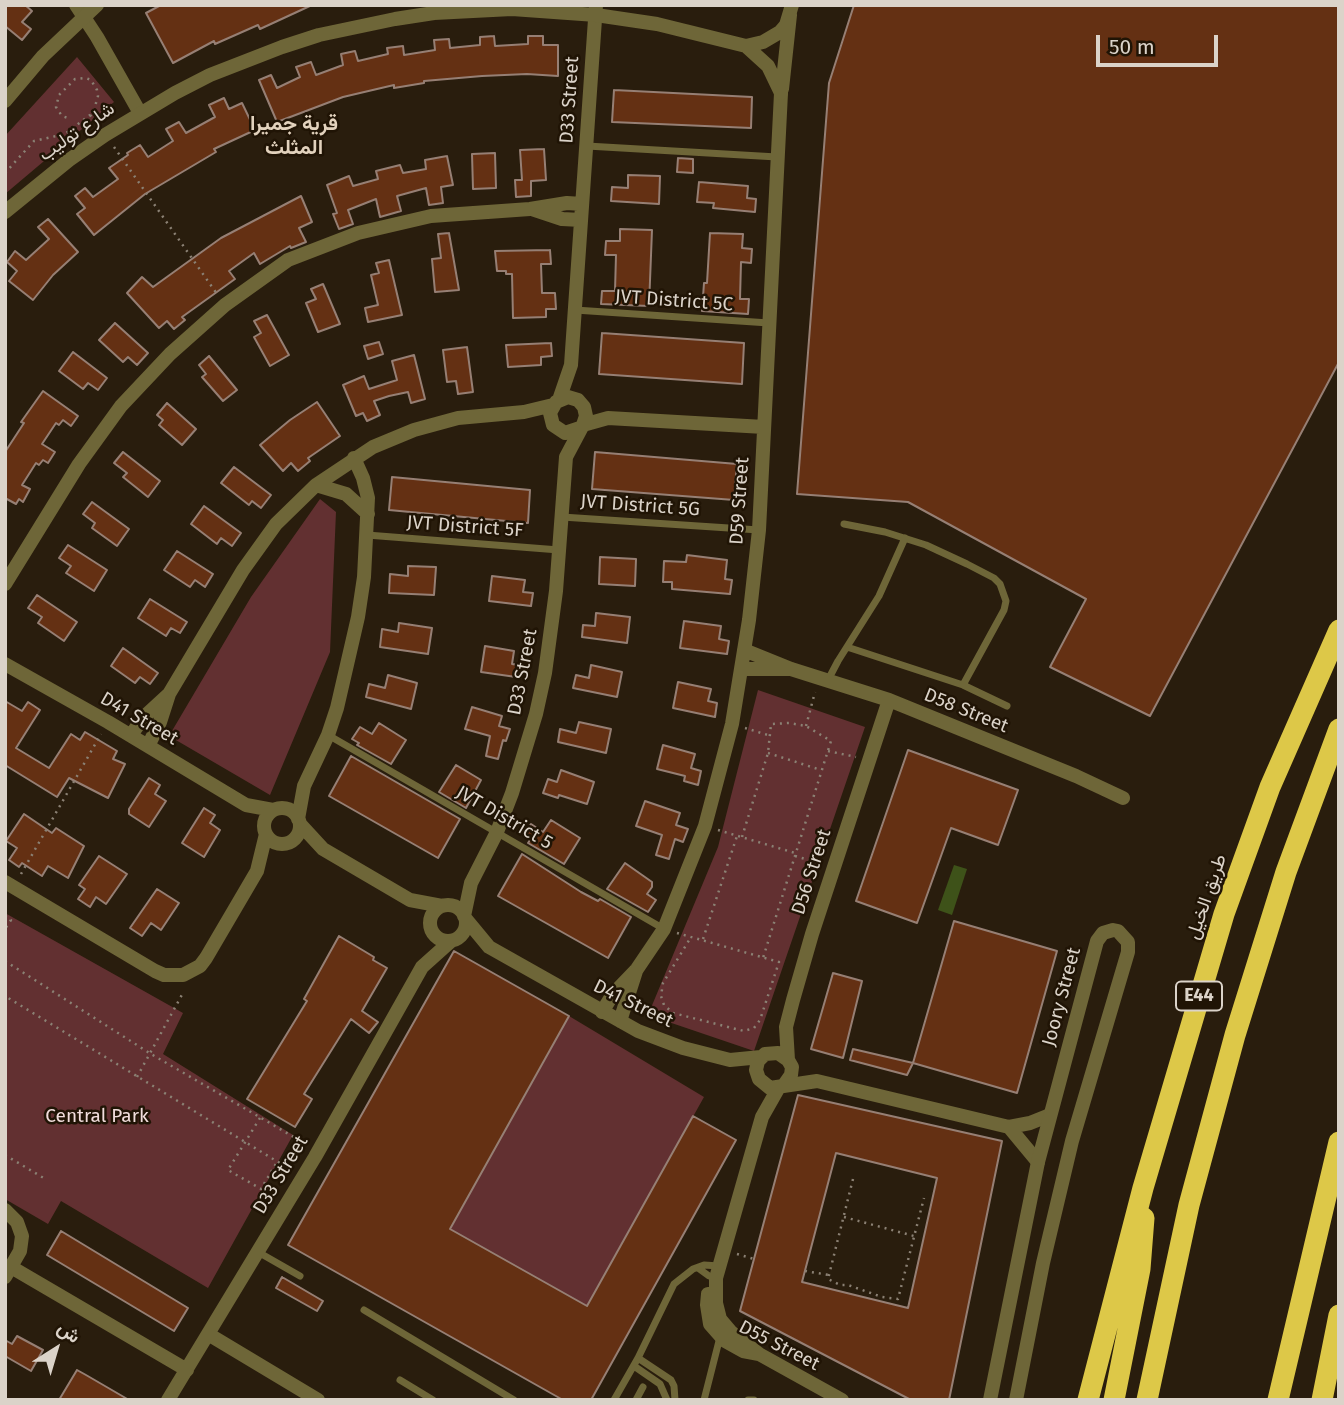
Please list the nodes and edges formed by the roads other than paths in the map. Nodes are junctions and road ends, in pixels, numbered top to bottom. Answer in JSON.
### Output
{"nodes":[{"id":1,"x":97,"y":5,"type":"edge"},
{"id":2,"x":596,"y":10,"type":"edge"},
{"id":3,"x":791,"y":10,"type":"edge"},
{"id":4,"x":80,"y":11,"type":"edge"},
{"id":5,"x":746,"y":46,"type":"junction"},
{"id":6,"x":781,"y":93,"type":"junction"},
{"id":7,"x":5,"y":101,"type":"edge"},
{"id":8,"x":140,"y":113,"type":"junction"},
{"id":9,"x":586,"y":146,"type":"junction"},
{"id":10,"x":778,"y":158,"type":"junction"},
{"id":11,"x":582,"y":204,"type":"junction"},
{"id":12,"x":530,"y":209,"type":"junction"},
{"id":13,"x":5,"y":212,"type":"edge"},
{"id":14,"x":581,"y":220,"type":"junction"},
{"id":15,"x":575,"y":310,"type":"junction"},
{"id":16,"x":770,"y":324,"type":"junction"},
{"id":17,"x":571,"y":365,"type":"junction"},
{"id":18,"x":556,"y":402,"type":"junction"},
{"id":19,"x":580,"y":402,"type":"junction"},
{"id":20,"x":524,"y":412,"type":"junction"},
{"id":21,"x":608,"y":418,"type":"junction"},
{"id":22,"x":553,"y":425,"type":"junction"},
{"id":23,"x":582,"y":427,"type":"junction"},
{"id":24,"x":764,"y":428,"type":"junction"},
{"id":25,"x":566,"y":457,"type":"junction"},
{"id":26,"x":354,"y":458,"type":"junction"},
{"id":27,"x":316,"y":485,"type":"junction"},
{"id":28,"x":368,"y":514,"type":"junction"},
{"id":29,"x":561,"y":516,"type":"junction"},
{"id":30,"x":844,"y":524,"type":"dead end"},
{"id":31,"x":759,"y":530,"type":"junction"},
{"id":32,"x":367,"y":536,"type":"junction"},
{"id":33,"x":905,"y":538,"type":"junction"},
{"id":34,"x":559,"y":550,"type":"junction"},
{"id":35,"x":5,"y":584,"type":"edge"},
{"id":36,"x":1339,"y":630,"type":"edge"},
{"id":37,"x":847,"y":647,"type":"junction"},
{"id":38,"x":744,"y":650,"type":"junction"},
{"id":39,"x":8,"y":663,"type":"edge"},
{"id":40,"x":791,"y":668,"type":"junction"},
{"id":41,"x":741,"y":669,"type":"junction"},
{"id":42,"x":824,"y":678,"type":"junction"},
{"id":43,"x":963,"y":685,"type":"junction"},
{"id":44,"x":169,"y":694,"type":"junction"},
{"id":45,"x":888,"y":700,"type":"junction"},
{"id":46,"x":1007,"y":706,"type":"dead end"},
{"id":47,"x":1339,"y":729,"type":"edge"},
{"id":48,"x":131,"y":735,"type":"junction"},
{"id":49,"x":328,"y":735,"type":"junction"},
{"id":50,"x":148,"y":746,"type":"junction"},
{"id":51,"x":304,"y":786,"type":"junction"},
{"id":52,"x":1123,"y":798,"type":"dead end"},
{"id":53,"x":246,"y":805,"type":"junction"},
{"id":54,"x":275,"y":809,"type":"junction"},
{"id":55,"x":299,"y":822,"type":"junction"},
{"id":56,"x":265,"y":831,"type":"junction"},
{"id":57,"x":496,"y":832,"type":"junction"},
{"id":58,"x":288,"y":843,"type":"junction"},
{"id":59,"x":323,"y":849,"type":"junction"},
{"id":60,"x":257,"y":871,"type":"junction"},
{"id":61,"x":471,"y":883,"type":"junction"},
{"id":62,"x":9,"y":884,"type":"edge"},
{"id":63,"x":410,"y":900,"type":"junction"},
{"id":64,"x":443,"y":906,"type":"junction"},
{"id":65,"x":465,"y":917,"type":"junction"},
{"id":66,"x":430,"y":927,"type":"junction"},
{"id":67,"x":664,"y":929,"type":"junction"},
{"id":68,"x":453,"y":940,"type":"junction"},
{"id":69,"x":489,"y":947,"type":"junction"},
{"id":70,"x":422,"y":967,"type":"junction"},
{"id":71,"x":637,"y":969,"type":"junction"},
{"id":72,"x":601,"y":1012,"type":"junction"},
{"id":73,"x":620,"y":1021,"type":"junction"},
{"id":74,"x":786,"y":1027,"type":"junction"},
{"id":75,"x":765,"y":1055,"type":"junction"},
{"id":76,"x":730,"y":1060,"type":"junction"},
{"id":77,"x":789,"y":1061,"type":"junction"},
{"id":78,"x":759,"y":1079,"type":"junction"},
{"id":79,"x":817,"y":1081,"type":"junction"},
{"id":80,"x":782,"y":1086,"type":"junction"},
{"id":81,"x":1050,"y":1115,"type":"junction"},
{"id":82,"x":762,"y":1117,"type":"junction"},
{"id":83,"x":1009,"y":1127,"type":"junction"},
{"id":84,"x":1339,"y":1142,"type":"edge"},
{"id":85,"x":1038,"y":1162,"type":"junction"},
{"id":86,"x":1143,"y":1188,"type":"junction"},
{"id":87,"x":5,"y":1210,"type":"edge"},
{"id":88,"x":258,"y":1252,"type":"junction"},
{"id":89,"x":698,"y":1268,"type":"junction"},
{"id":90,"x":8,"y":1272,"type":"edge"},
{"id":91,"x":717,"y":1272,"type":"junction"},
{"id":92,"x":300,"y":1276,"type":"dead end"},
{"id":93,"x":364,"y":1310,"type":"dead end"},
{"id":94,"x":1339,"y":1315,"type":"edge"},
{"id":95,"x":208,"y":1334,"type":"junction"},
{"id":96,"x":720,"y":1337,"type":"junction"},
{"id":97,"x":759,"y":1354,"type":"junction"},
{"id":98,"x":638,"y":1358,"type":"junction"},
{"id":99,"x":634,"y":1366,"type":"junction"},
{"id":100,"x":187,"y":1370,"type":"junction"},
{"id":101,"x":400,"y":1380,"type":"dead end"},
{"id":102,"x":643,"y":1387,"type":"dead end"},
{"id":103,"x":169,"y":1400,"type":"edge"},
{"id":104,"x":318,"y":1400,"type":"edge"},
{"id":105,"x":433,"y":1400,"type":"edge"},
{"id":106,"x":514,"y":1400,"type":"edge"},
{"id":107,"x":614,"y":1400,"type":"edge"},
{"id":108,"x":636,"y":1400,"type":"edge"},
{"id":109,"x":667,"y":1400,"type":"edge"},
{"id":110,"x":675,"y":1400,"type":"edge"},
{"id":111,"x":704,"y":1400,"type":"edge"},
{"id":112,"x":748,"y":1400,"type":"edge"},
{"id":113,"x":754,"y":1400,"type":"edge"},
{"id":114,"x":842,"y":1400,"type":"edge"},
{"id":115,"x":990,"y":1400,"type":"edge"},
{"id":116,"x":1016,"y":1400,"type":"edge"},
{"id":117,"x":1088,"y":1400,"type":"edge"},
{"id":118,"x":1114,"y":1400,"type":"edge"},
{"id":119,"x":1147,"y":1400,"type":"edge"},
{"id":120,"x":1278,"y":1400,"type":"edge"},
{"id":121,"x":1322,"y":1400,"type":"edge"}],
"edges":[{"from":1,"to":4,"type":"street"},
{"from":2,"to":5,"type":"street","name":"شارع توليب"},
{"from":2,"to":8,"type":"street","name":"شارع توليب"},
{"from":2,"to":9,"type":"street","name":"D33 Street"},
{"from":3,"to":5,"type":"street"},
{"from":3,"to":6,"type":"street","name":"D59 Street"},
{"from":4,"to":7,"type":"street"},
{"from":4,"to":8,"type":"street"},
{"from":5,"to":6,"type":"street"},
{"from":6,"to":10,"type":"street","name":"D59 Street"},
{"from":8,"to":13,"type":"street","name":"شارع توليب"},
{"from":9,"to":10,"type":"lane"},
{"from":9,"to":11,"type":"street","name":"D33 Street"},
{"from":10,"to":16,"type":"street","name":"D59 Street"},
{"from":11,"to":12,"type":"street"},
{"from":11,"to":14,"type":"street","name":"D33 Street"},
{"from":12,"to":14,"type":"street"},
{"from":12,"to":35,"type":"street"},
{"from":14,"to":15,"type":"street","name":"D33 Street"},
{"from":15,"to":16,"type":"lane","name":"JVT District 5C"},
{"from":15,"to":17,"type":"street","name":"D33 Street"},
{"from":16,"to":24,"type":"street","name":"D59 Street"},
{"from":17,"to":18,"type":"street","name":"D33 Street"},
{"from":17,"to":19,"type":"street","name":"D33 Street"},
{"from":18,"to":19,"type":"street"},
{"from":18,"to":20,"type":"street"},
{"from":18,"to":22,"type":"street"},
{"from":19,"to":21,"type":"street"},
{"from":19,"to":23,"type":"street"},
{"from":20,"to":22,"type":"street"},
{"from":20,"to":26,"type":"street"},
{"from":21,"to":23,"type":"street"},
{"from":21,"to":24,"type":"street"},
{"from":22,"to":23,"type":"street"},
{"from":22,"to":25,"type":"street","name":"D33 Street"},
{"from":23,"to":25,"type":"street","name":"D33 Street"},
{"from":24,"to":31,"type":"street","name":"D59 Street"},
{"from":25,"to":29,"type":"street","name":"D33 Street"},
{"from":26,"to":27,"type":"street"},
{"from":26,"to":28,"type":"street"},
{"from":27,"to":28,"type":"street"},
{"from":27,"to":44,"type":"street"},
{"from":28,"to":32,"type":"street"},
{"from":29,"to":31,"type":"lane","name":"JVT District 5G"},
{"from":29,"to":34,"type":"street","name":"D33 Street"},
{"from":30,"to":33,"type":"lane"},
{"from":31,"to":38,"type":"street","name":"D59 Street"},
{"from":32,"to":34,"type":"lane","name":"JVT District 5F"},
{"from":32,"to":49,"type":"street"},
{"from":33,"to":37,"type":"lane"},
{"from":33,"to":43,"type":"lane"},
{"from":34,"to":57,"type":"street","name":"D33 Street"},
{"from":36,"to":86,"type":"highway","name":"طريق الخيل","number":"E44"},
{"from":37,"to":42,"type":"lane"},
{"from":37,"to":43,"type":"lane"},
{"from":38,"to":40,"type":"street","name":"D58 Street"},
{"from":38,"to":41,"type":"street","name":"D59 Street"},
{"from":39,"to":48,"type":"street","name":"D41 Street"},
{"from":40,"to":41,"type":"street","name":"D58 Street"},
{"from":40,"to":42,"type":"street","name":"D58 Street"},
{"from":41,"to":67,"type":"street","name":"D59 Street"},
{"from":42,"to":45,"type":"street","name":"D58 Street"},
{"from":43,"to":46,"type":"lane"},
{"from":44,"to":48,"type":"street"},
{"from":44,"to":50,"type":"street"},
{"from":45,"to":52,"type":"street","name":"D58 Street"},
{"from":45,"to":74,"type":"street","name":"D56 Street"},
{"from":47,"to":119,"type":"highway"},
{"from":48,"to":50,"type":"street","name":"D41 Street"},
{"from":49,"to":51,"type":"street"},
{"from":49,"to":57,"type":"lane","name":"JVT District 5"},
{"from":50,"to":53,"type":"street","name":"D41 Street"},
{"from":51,"to":54,"type":"street"},
{"from":51,"to":55,"type":"street"},
{"from":53,"to":54,"type":"street","name":"D41 Street"},
{"from":53,"to":56,"type":"street","name":"D41 Street"},
{"from":54,"to":55,"type":"street"},
{"from":54,"to":56,"type":"street"},
{"from":55,"to":58,"type":"street"},
{"from":55,"to":59,"type":"street"},
{"from":56,"to":58,"type":"street"},
{"from":56,"to":60,"type":"street"},
{"from":57,"to":61,"type":"street","name":"D33 Street"},
{"from":57,"to":67,"type":"lane","name":"JVT District 5"},
{"from":58,"to":59,"type":"street"},
{"from":58,"to":60,"type":"street"},
{"from":59,"to":63,"type":"street"},
{"from":60,"to":62,"type":"street"},
{"from":61,"to":64,"type":"street","name":"D33 Street"},
{"from":61,"to":65,"type":"street","name":"D33 Street"},
{"from":63,"to":64,"type":"street"},
{"from":63,"to":66,"type":"street"},
{"from":64,"to":65,"type":"street"},
{"from":64,"to":66,"type":"street"},
{"from":65,"to":68,"type":"street"},
{"from":65,"to":69,"type":"street","name":"D41 Street"},
{"from":66,"to":68,"type":"street"},
{"from":66,"to":70,"type":"street","name":"D33 Street"},
{"from":67,"to":71,"type":"street","name":"D59 Street"},
{"from":68,"to":69,"type":"street","name":"D41 Street"},
{"from":68,"to":70,"type":"street","name":"D33 Street"},
{"from":69,"to":72,"type":"street","name":"D41 Street"},
{"from":70,"to":88,"type":"street","name":"D33 Street"},
{"from":71,"to":72,"type":"street","name":"D59 Street"},
{"from":71,"to":73,"type":"street","name":"D59 Street"},
{"from":72,"to":73,"type":"street","name":"D41 Street"},
{"from":73,"to":76,"type":"street","name":"D41 Street"},
{"from":74,"to":75,"type":"street"},
{"from":74,"to":77,"type":"street","name":"D56 Street"},
{"from":75,"to":76,"type":"street","name":"D41 Street"},
{"from":75,"to":77,"type":"street"},
{"from":75,"to":78,"type":"street"},
{"from":76,"to":78,"type":"street","name":"D41 Street"},
{"from":77,"to":79,"type":"street"},
{"from":77,"to":80,"type":"street"},
{"from":78,"to":80,"type":"street"},
{"from":78,"to":82,"type":"street"},
{"from":79,"to":80,"type":"street"},
{"from":79,"to":83,"type":"street"},
{"from":80,"to":82,"type":"street"},
{"from":81,"to":83,"type":"street"},
{"from":81,"to":85,"type":"street","name":"Joory Street"},
{"from":81,"to":116,"type":"street","name":"Joory Street"},
{"from":82,"to":91,"type":"street"},
{"from":83,"to":85,"type":"street"},
{"from":84,"to":120,"type":"highway"},
{"from":85,"to":115,"type":"street","name":"Joory Street"},
{"from":86,"to":117,"type":"highway"},
{"from":86,"to":118,"type":"highway"},
{"from":87,"to":90,"type":"street"},
{"from":88,"to":92,"type":"lane"},
{"from":88,"to":95,"type":"street","name":"D33 Street"},
{"from":89,"to":91,"type":"lane"},
{"from":89,"to":91,"type":"lane"},
{"from":89,"to":98,"type":"lane"},
{"from":90,"to":100,"type":"street"},
{"from":91,"to":96,"type":"street","name":"D55 Street"},
{"from":91,"to":97,"type":"street"},
{"from":93,"to":106,"type":"lane"},
{"from":94,"to":121,"type":"highway"},
{"from":95,"to":100,"type":"street","name":"D33 Street"},
{"from":95,"to":104,"type":"street"},
{"from":96,"to":97,"type":"street","name":"D55 Street"},
{"from":96,"to":111,"type":"lane"},
{"from":97,"to":114,"type":"street","name":"D55 Street"},
{"from":98,"to":99,"type":"lane"},
{"from":98,"to":110,"type":"lane"},
{"from":99,"to":107,"type":"lane"},
{"from":99,"to":109,"type":"lane"},
{"from":100,"to":103,"type":"street","name":"D33 Street"},
{"from":101,"to":105,"type":"lane"},
{"from":102,"to":108,"type":"lane"},
{"from":112,"to":113,"type":"lane"}]}
